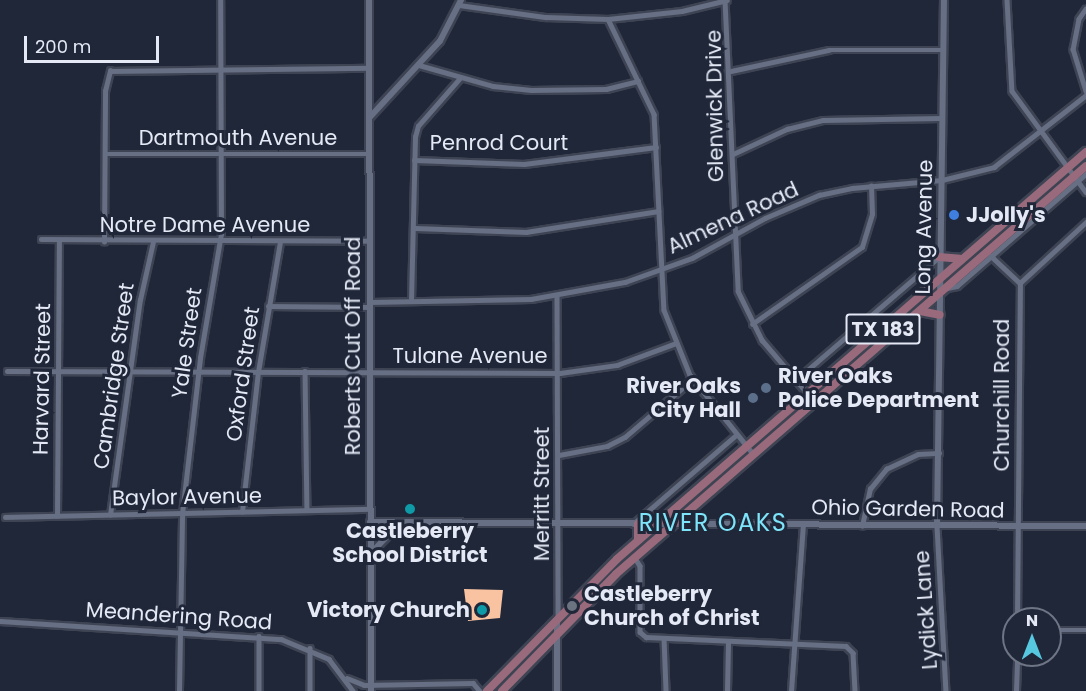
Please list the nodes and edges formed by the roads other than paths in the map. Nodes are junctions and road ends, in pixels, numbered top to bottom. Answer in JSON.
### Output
{"nodes":[{"id":1,"x":220,"y":0,"type":"edge"},
{"id":2,"x":369,"y":0,"type":"edge"},
{"id":3,"x":726,"y":0,"type":"edge"},
{"id":4,"x":944,"y":0,"type":"edge"},
{"id":5,"x":1007,"y":0,"type":"edge"},
{"id":6,"x":712,"y":2,"type":"edge"},
{"id":7,"x":460,"y":3,"type":"edge"},
{"id":8,"x":1086,"y":9,"type":"edge"},
{"id":9,"x":608,"y":19,"type":"junction"},
{"id":10,"x":943,"y":50,"type":"junction"},
{"id":11,"x":419,"y":65,"type":"junction"},
{"id":12,"x":369,"y":68,"type":"junction"},
{"id":13,"x":220,"y":69,"type":"junction"},
{"id":14,"x":731,"y":71,"type":"junction"},
{"id":15,"x":460,"y":78,"type":"junction"},
{"id":16,"x":639,"y":81,"type":"junction"},
{"id":17,"x":1086,"y":93,"type":"edge"},
{"id":18,"x":370,"y":117,"type":"junction"},
{"id":19,"x":942,"y":118,"type":"junction"},
{"id":20,"x":1041,"y":132,"type":"junction"},
{"id":21,"x":656,"y":147,"type":"junction"},
{"id":22,"x":1086,"y":152,"type":"edge"},
{"id":23,"x":105,"y":154,"type":"junction"},
{"id":24,"x":220,"y":154,"type":"junction"},
{"id":25,"x":370,"y":154,"type":"junction"},
{"id":26,"x":733,"y":154,"type":"junction"},
{"id":27,"x":414,"y":160,"type":"junction"},
{"id":28,"x":1086,"y":166,"type":"edge"},
{"id":29,"x":1069,"y":167,"type":"junction"},
{"id":30,"x":1086,"y":174,"type":"edge"},
{"id":31,"x":1077,"y":178,"type":"junction"},
{"id":32,"x":942,"y":180,"type":"junction"},
{"id":33,"x":871,"y":186,"type":"junction"},
{"id":34,"x":1086,"y":192,"type":"edge"},
{"id":35,"x":658,"y":211,"type":"junction"},
{"id":36,"x":1016,"y":213,"type":"junction"},
{"id":37,"x":1086,"y":222,"type":"edge"},
{"id":38,"x":1025,"y":223,"type":"junction"},
{"id":39,"x":415,"y":228,"type":"junction"},
{"id":40,"x":734,"y":237,"type":"junction"},
{"id":41,"x":41,"y":239,"type":"dead end"},
{"id":42,"x":369,"y":241,"type":"junction"},
{"id":43,"x":59,"y":242,"type":"junction"},
{"id":44,"x":104,"y":242,"type":"junction"},
{"id":45,"x":153,"y":242,"type":"junction"},
{"id":46,"x":220,"y":242,"type":"junction"},
{"id":47,"x":280,"y":242,"type":"junction"},
{"id":48,"x":991,"y":256,"type":"junction"},
{"id":49,"x":939,"y":257,"type":"junction"},
{"id":50,"x":964,"y":258,"type":"junction"},
{"id":51,"x":658,"y":271,"type":"junction"},
{"id":52,"x":938,"y":280,"type":"junction"},
{"id":53,"x":1020,"y":283,"type":"junction"},
{"id":54,"x":947,"y":288,"type":"junction"},
{"id":55,"x":939,"y":294,"type":"junction"},
{"id":56,"x":557,"y":296,"type":"junction"},
{"id":57,"x":411,"y":301,"type":"junction"},
{"id":58,"x":370,"y":304,"type":"junction"},
{"id":59,"x":268,"y":306,"type":"junction"},
{"id":60,"x":920,"y":311,"type":"junction"},
{"id":61,"x":940,"y":315,"type":"junction"},
{"id":62,"x":752,"y":324,"type":"junction"},
{"id":63,"x":676,"y":343,"type":"junction"},
{"id":64,"x":7,"y":371,"type":"dead end"},
{"id":65,"x":59,"y":371,"type":"junction"},
{"id":66,"x":132,"y":371,"type":"junction"},
{"id":67,"x":198,"y":371,"type":"junction"},
{"id":68,"x":305,"y":371,"type":"junction"},
{"id":69,"x":258,"y":372,"type":"junction"},
{"id":70,"x":370,"y":372,"type":"junction"},
{"id":71,"x":560,"y":373,"type":"junction"},
{"id":72,"x":693,"y":380,"type":"junction"},
{"id":73,"x":796,"y":380,"type":"junction"},
{"id":74,"x":807,"y":393,"type":"junction"},
{"id":75,"x":815,"y":402,"type":"junction"},
{"id":76,"x":735,"y":436,"type":"junction"},
{"id":77,"x":745,"y":447,"type":"junction"},
{"id":78,"x":939,"y":453,"type":"junction"},
{"id":79,"x":559,"y":455,"type":"junction"},
{"id":80,"x":754,"y":455,"type":"junction"},
{"id":81,"x":704,"y":482,"type":"junction"},
{"id":82,"x":370,"y":509,"type":"junction"},
{"id":83,"x":307,"y":510,"type":"junction"},
{"id":84,"x":242,"y":512,"type":"junction"},
{"id":85,"x":686,"y":513,"type":"junction"},
{"id":86,"x":182,"y":514,"type":"junction"},
{"id":87,"x":110,"y":515,"type":"junction"},
{"id":88,"x":57,"y":516,"type":"junction"},
{"id":89,"x":5,"y":517,"type":"dead end"},
{"id":90,"x":370,"y":522,"type":"junction"},
{"id":91,"x":402,"y":522,"type":"junction"},
{"id":92,"x":559,"y":522,"type":"junction"},
{"id":93,"x":658,"y":523,"type":"junction"},
{"id":94,"x":675,"y":523,"type":"junction"},
{"id":95,"x":635,"y":524,"type":"junction"},
{"id":96,"x":803,"y":525,"type":"junction"},
{"id":97,"x":862,"y":526,"type":"junction"},
{"id":98,"x":938,"y":526,"type":"junction"},
{"id":99,"x":1086,"y":526,"type":"edge"},
{"id":100,"x":1018,"y":527,"type":"junction"},
{"id":101,"x":650,"y":530,"type":"junction"},
{"id":102,"x":638,"y":540,"type":"junction"},
{"id":103,"x":370,"y":554,"type":"junction"},
{"id":104,"x":633,"y":559,"type":"junction"},
{"id":105,"x":1017,"y":607,"type":"edge"},
{"id":106,"x":558,"y":616,"type":"junction"},
{"id":107,"x":0,"y":621,"type":"edge"},
{"id":108,"x":1062,"y":630,"type":"edge"},
{"id":109,"x":1086,"y":630,"type":"edge"},
{"id":110,"x":180,"y":631,"type":"junction"},
{"id":111,"x":556,"y":634,"type":"junction"},
{"id":112,"x":259,"y":636,"type":"junction"},
{"id":113,"x":664,"y":638,"type":"junction"},
{"id":114,"x":728,"y":642,"type":"junction"},
{"id":115,"x":792,"y":644,"type":"junction"},
{"id":116,"x":310,"y":648,"type":"junction"},
{"id":117,"x":1017,"y":667,"type":"edge"},
{"id":118,"x":345,"y":676,"type":"junction"},
{"id":119,"x":371,"y":682,"type":"junction"},
{"id":120,"x":179,"y":691,"type":"edge"},
{"id":121,"x":259,"y":691,"type":"edge"},
{"id":122,"x":310,"y":691,"type":"edge"},
{"id":123,"x":353,"y":691,"type":"edge"},
{"id":124,"x":371,"y":691,"type":"edge"},
{"id":125,"x":480,"y":691,"type":"edge"},
{"id":126,"x":487,"y":691,"type":"edge"},
{"id":127,"x":502,"y":691,"type":"edge"},
{"id":128,"x":557,"y":691,"type":"edge"},
{"id":129,"x":666,"y":691,"type":"edge"},
{"id":130,"x":727,"y":691,"type":"edge"},
{"id":131,"x":791,"y":691,"type":"edge"},
{"id":132,"x":855,"y":691,"type":"edge"},
{"id":133,"x":946,"y":691,"type":"edge"},
{"id":134,"x":1016,"y":691,"type":"edge"}],
"edges":[{"from":1,"to":13,"type":"street","name":"Yale Street"},
{"from":2,"to":12,"type":"street","name":"Roberts Cut Off Road"},
{"from":3,"to":6,"type":"street"},
{"from":3,"to":14,"type":"street","name":"Glenwick Drive"},
{"from":4,"to":10,"type":"street","name":"Long Avenue"},
{"from":5,"to":20,"type":"street"},
{"from":6,"to":9,"type":"street"},
{"from":7,"to":9,"type":"street"},
{"from":7,"to":11,"type":"street"},
{"from":8,"to":17,"type":"street"},
{"from":9,"to":16,"type":"street"},
{"from":10,"to":14,"type":"street"},
{"from":10,"to":19,"type":"street","name":"Long Avenue"},
{"from":11,"to":15,"type":"street"},
{"from":11,"to":18,"type":"street"},
{"from":12,"to":13,"type":"street"},
{"from":12,"to":18,"type":"street","name":"Roberts Cut Off Road"},
{"from":13,"to":23,"type":"street"},
{"from":13,"to":24,"type":"street","name":"Yale Street"},
{"from":14,"to":26,"type":"street","name":"Glenwick Drive"},
{"from":15,"to":16,"type":"street"},
{"from":15,"to":27,"type":"street"},
{"from":16,"to":21,"type":"street"},
{"from":17,"to":20,"type":"street","name":"Almena Road"},
{"from":18,"to":25,"type":"street","name":"Roberts Cut Off Road"},
{"from":19,"to":26,"type":"street"},
{"from":19,"to":32,"type":"street","name":"Long Avenue"},
{"from":20,"to":29,"type":"street"},
{"from":20,"to":32,"type":"street","name":"Almena Road"},
{"from":21,"to":27,"type":"street","name":"Penrod Court"},
{"from":21,"to":35,"type":"street"},
{"from":22,"to":29,"type":"main road","number":"TX 183"},
{"from":23,"to":24,"type":"street","name":"Dartmouth Avenue"},
{"from":23,"to":44,"type":"street"},
{"from":24,"to":25,"type":"street","name":"Dartmouth Avenue"},
{"from":24,"to":46,"type":"street","name":"Yale Street"},
{"from":25,"to":42,"type":"street","name":"Roberts Cut Off Road"},
{"from":26,"to":40,"type":"street","name":"Glenwick Drive"},
{"from":27,"to":39,"type":"street"},
{"from":28,"to":31,"type":"main road","number":"TX 183"},
{"from":29,"to":31,"type":"street"},
{"from":29,"to":36,"type":"main road","number":"TX 183"},
{"from":30,"to":31,"type":"street"},
{"from":31,"to":34,"type":"street"},
{"from":31,"to":38,"type":"main road","number":"TX 183"},
{"from":32,"to":33,"type":"street","name":"Almena Road"},
{"from":32,"to":49,"type":"street","name":"Long Avenue"},
{"from":33,"to":40,"type":"street","name":"Almena Road"},
{"from":33,"to":62,"type":"street"},
{"from":35,"to":39,"type":"street"},
{"from":35,"to":51,"type":"street"},
{"from":36,"to":38,"type":"main road"},
{"from":36,"to":50,"type":"main road","number":"TX 183"},
{"from":37,"to":53,"type":"street"},
{"from":38,"to":48,"type":"street"},
{"from":38,"to":54,"type":"main road","number":"TX 183"},
{"from":39,"to":57,"type":"street"},
{"from":40,"to":51,"type":"street","name":"Almena Road"},
{"from":40,"to":62,"type":"street","name":"Glenwick Drive"},
{"from":41,"to":43,"type":"street","name":"Notre Dame Avenue"},
{"from":42,"to":47,"type":"street","name":"Notre Dame Avenue"},
{"from":42,"to":58,"type":"street","name":"Roberts Cut Off Road"},
{"from":43,"to":44,"type":"street","name":"Notre Dame Avenue"},
{"from":43,"to":65,"type":"street","name":"Harvard Street"},
{"from":44,"to":45,"type":"street","name":"Notre Dame Avenue"},
{"from":45,"to":46,"type":"street","name":"Notre Dame Avenue"},
{"from":45,"to":66,"type":"street","name":"Cambridge Street"},
{"from":46,"to":47,"type":"street","name":"Notre Dame Avenue"},
{"from":46,"to":67,"type":"street","name":"Yale Street"},
{"from":47,"to":59,"type":"street","name":"Oxford Street"},
{"from":48,"to":53,"type":"street"},
{"from":48,"to":54,"type":"street"},
{"from":49,"to":50,"type":"main road"},
{"from":49,"to":52,"type":"street","name":"Long Avenue"},
{"from":49,"to":73,"type":"street"},
{"from":50,"to":52,"type":"main road","number":"TX 183"},
{"from":51,"to":56,"type":"street","name":"Almena Road"},
{"from":51,"to":63,"type":"street"},
{"from":52,"to":55,"type":"street","name":"Long Avenue"},
{"from":52,"to":74,"type":"main road","number":"TX 183"},
{"from":53,"to":100,"type":"street","name":"Churchill Road"},
{"from":54,"to":55,"type":"main road","number":"TX 183"},
{"from":55,"to":60,"type":"main road","number":"TX 183"},
{"from":55,"to":61,"type":"street","name":"Long Avenue"},
{"from":56,"to":57,"type":"street","name":"Almena Road"},
{"from":56,"to":71,"type":"street","name":"Merritt Street"},
{"from":57,"to":58,"type":"street","name":"Almena Road"},
{"from":58,"to":59,"type":"street","name":"Almena Road"},
{"from":58,"to":70,"type":"street","name":"Roberts Cut Off Road"},
{"from":59,"to":69,"type":"street","name":"Oxford Street"},
{"from":60,"to":61,"type":"main road"},
{"from":60,"to":75,"type":"main road","number":"TX 183"},
{"from":61,"to":78,"type":"street","name":"Long Avenue"},
{"from":62,"to":73,"type":"street","name":"Glenwick Drive"},
{"from":63,"to":71,"type":"street","name":"Tulane Avenue"},
{"from":63,"to":72,"type":"street"},
{"from":64,"to":65,"type":"street","name":"Tulane Avenue"},
{"from":65,"to":66,"type":"street","name":"Tulane Avenue"},
{"from":65,"to":88,"type":"street","name":"Harvard Street"},
{"from":66,"to":67,"type":"street","name":"Tulane Avenue"},
{"from":66,"to":87,"type":"street","name":"Cambridge Street"},
{"from":67,"to":69,"type":"street","name":"Tulane Avenue"},
{"from":67,"to":86,"type":"street","name":"Yale Street"},
{"from":68,"to":69,"type":"street","name":"Tulane Avenue"},
{"from":68,"to":70,"type":"street","name":"Tulane Avenue"},
{"from":68,"to":83,"type":"street"},
{"from":69,"to":84,"type":"street","name":"Oxford Street"},
{"from":70,"to":71,"type":"street","name":"Tulane Avenue"},
{"from":70,"to":82,"type":"street","name":"Roberts Cut Off Road"},
{"from":71,"to":79,"type":"street","name":"Merritt Street"},
{"from":72,"to":76,"type":"street"},
{"from":72,"to":79,"type":"street"},
{"from":73,"to":74,"type":"street","name":"Glenwick Drive"},
{"from":74,"to":75,"type":"street","name":"Glenwick Drive"},
{"from":74,"to":77,"type":"main road","number":"TX 183"},
{"from":75,"to":80,"type":"main road","number":"TX 183"},
{"from":76,"to":77,"type":"street"},
{"from":76,"to":95,"type":"street"},
{"from":77,"to":80,"type":"street"},
{"from":77,"to":81,"type":"main road","number":"TX 183"},
{"from":78,"to":97,"type":"street"},
{"from":78,"to":98,"type":"street","name":"Long Avenue"},
{"from":79,"to":92,"type":"street","name":"Merritt Street"},
{"from":80,"to":85,"type":"main road","number":"TX 183"},
{"from":81,"to":85,"type":"main road"},
{"from":81,"to":93,"type":"main road","number":"TX 183"},
{"from":82,"to":83,"type":"street","name":"Baylor Avenue"},
{"from":82,"to":90,"type":"street","name":"Roberts Cut Off Road"},
{"from":83,"to":84,"type":"street","name":"Baylor Avenue"},
{"from":84,"to":86,"type":"street","name":"Baylor Avenue"},
{"from":85,"to":94,"type":"main road","number":"TX 183"},
{"from":86,"to":87,"type":"street","name":"Baylor Avenue"},
{"from":86,"to":110,"type":"street","name":"Yale Street"},
{"from":87,"to":88,"type":"street","name":"Baylor Avenue"},
{"from":88,"to":89,"type":"street","name":"Baylor Avenue"},
{"from":90,"to":91,"type":"street","name":"Ohio Garden Road"},
{"from":90,"to":103,"type":"street","name":"Roberts Cut Off Road"},
{"from":91,"to":92,"type":"street","name":"Ohio Garden Road"},
{"from":91,"to":103,"type":"street"},
{"from":92,"to":95,"type":"street","name":"Ohio Garden Road"},
{"from":92,"to":106,"type":"street","name":"Merritt Street"},
{"from":93,"to":94,"type":"street","name":"Ohio Garden Road"},
{"from":93,"to":95,"type":"street","name":"Ohio Garden Road"},
{"from":93,"to":101,"type":"main road","number":"TX 183"},
{"from":94,"to":96,"type":"street","name":"Ohio Garden Road"},
{"from":94,"to":104,"type":"main road","number":"TX 183"},
{"from":95,"to":102,"type":"main road"},
{"from":96,"to":97,"type":"street","name":"Ohio Garden Road"},
{"from":96,"to":115,"type":"street"},
{"from":97,"to":98,"type":"street","name":"Ohio Garden Road"},
{"from":98,"to":100,"type":"street","name":"Ohio Garden Road"},
{"from":98,"to":133,"type":"street","name":"Lydick Lane"},
{"from":99,"to":100,"type":"street","name":"Ohio Garden Road"},
{"from":100,"to":105,"type":"street","name":"Churchill Road"},
{"from":101,"to":102,"type":"main road","number":"TX 183"},
{"from":101,"to":104,"type":"main road"},
{"from":102,"to":106,"type":"main road","number":"TX 183"},
{"from":103,"to":119,"type":"street","name":"Roberts Cut Off Road"},
{"from":104,"to":111,"type":"main road","number":"TX 183"},
{"from":104,"to":113,"type":"street"},
{"from":106,"to":111,"type":"street","name":"Merritt Street"},
{"from":106,"to":126,"type":"main road","number":"TX 183"},
{"from":107,"to":110,"type":"street","name":"Meandering Road"},
{"from":108,"to":109,"type":"street"},
{"from":110,"to":112,"type":"street","name":"Meandering Road"},
{"from":110,"to":120,"type":"street","name":"Yale Street"},
{"from":111,"to":127,"type":"main road","number":"TX 183"},
{"from":111,"to":128,"type":"street","name":"Merritt Street"},
{"from":112,"to":116,"type":"street","name":"Meandering Road"},
{"from":112,"to":121,"type":"street"},
{"from":113,"to":114,"type":"street"},
{"from":113,"to":129,"type":"street"},
{"from":114,"to":115,"type":"street"},
{"from":114,"to":130,"type":"street"},
{"from":115,"to":131,"type":"street"},
{"from":115,"to":132,"type":"street"},
{"from":116,"to":118,"type":"street","name":"Meandering Road"},
{"from":116,"to":122,"type":"street"},
{"from":117,"to":134,"type":"street"},
{"from":118,"to":119,"type":"street"},
{"from":118,"to":123,"type":"street","name":"Meandering Road"},
{"from":119,"to":124,"type":"street","name":"Roberts Cut Off Road"},
{"from":119,"to":125,"type":"street"}]}
